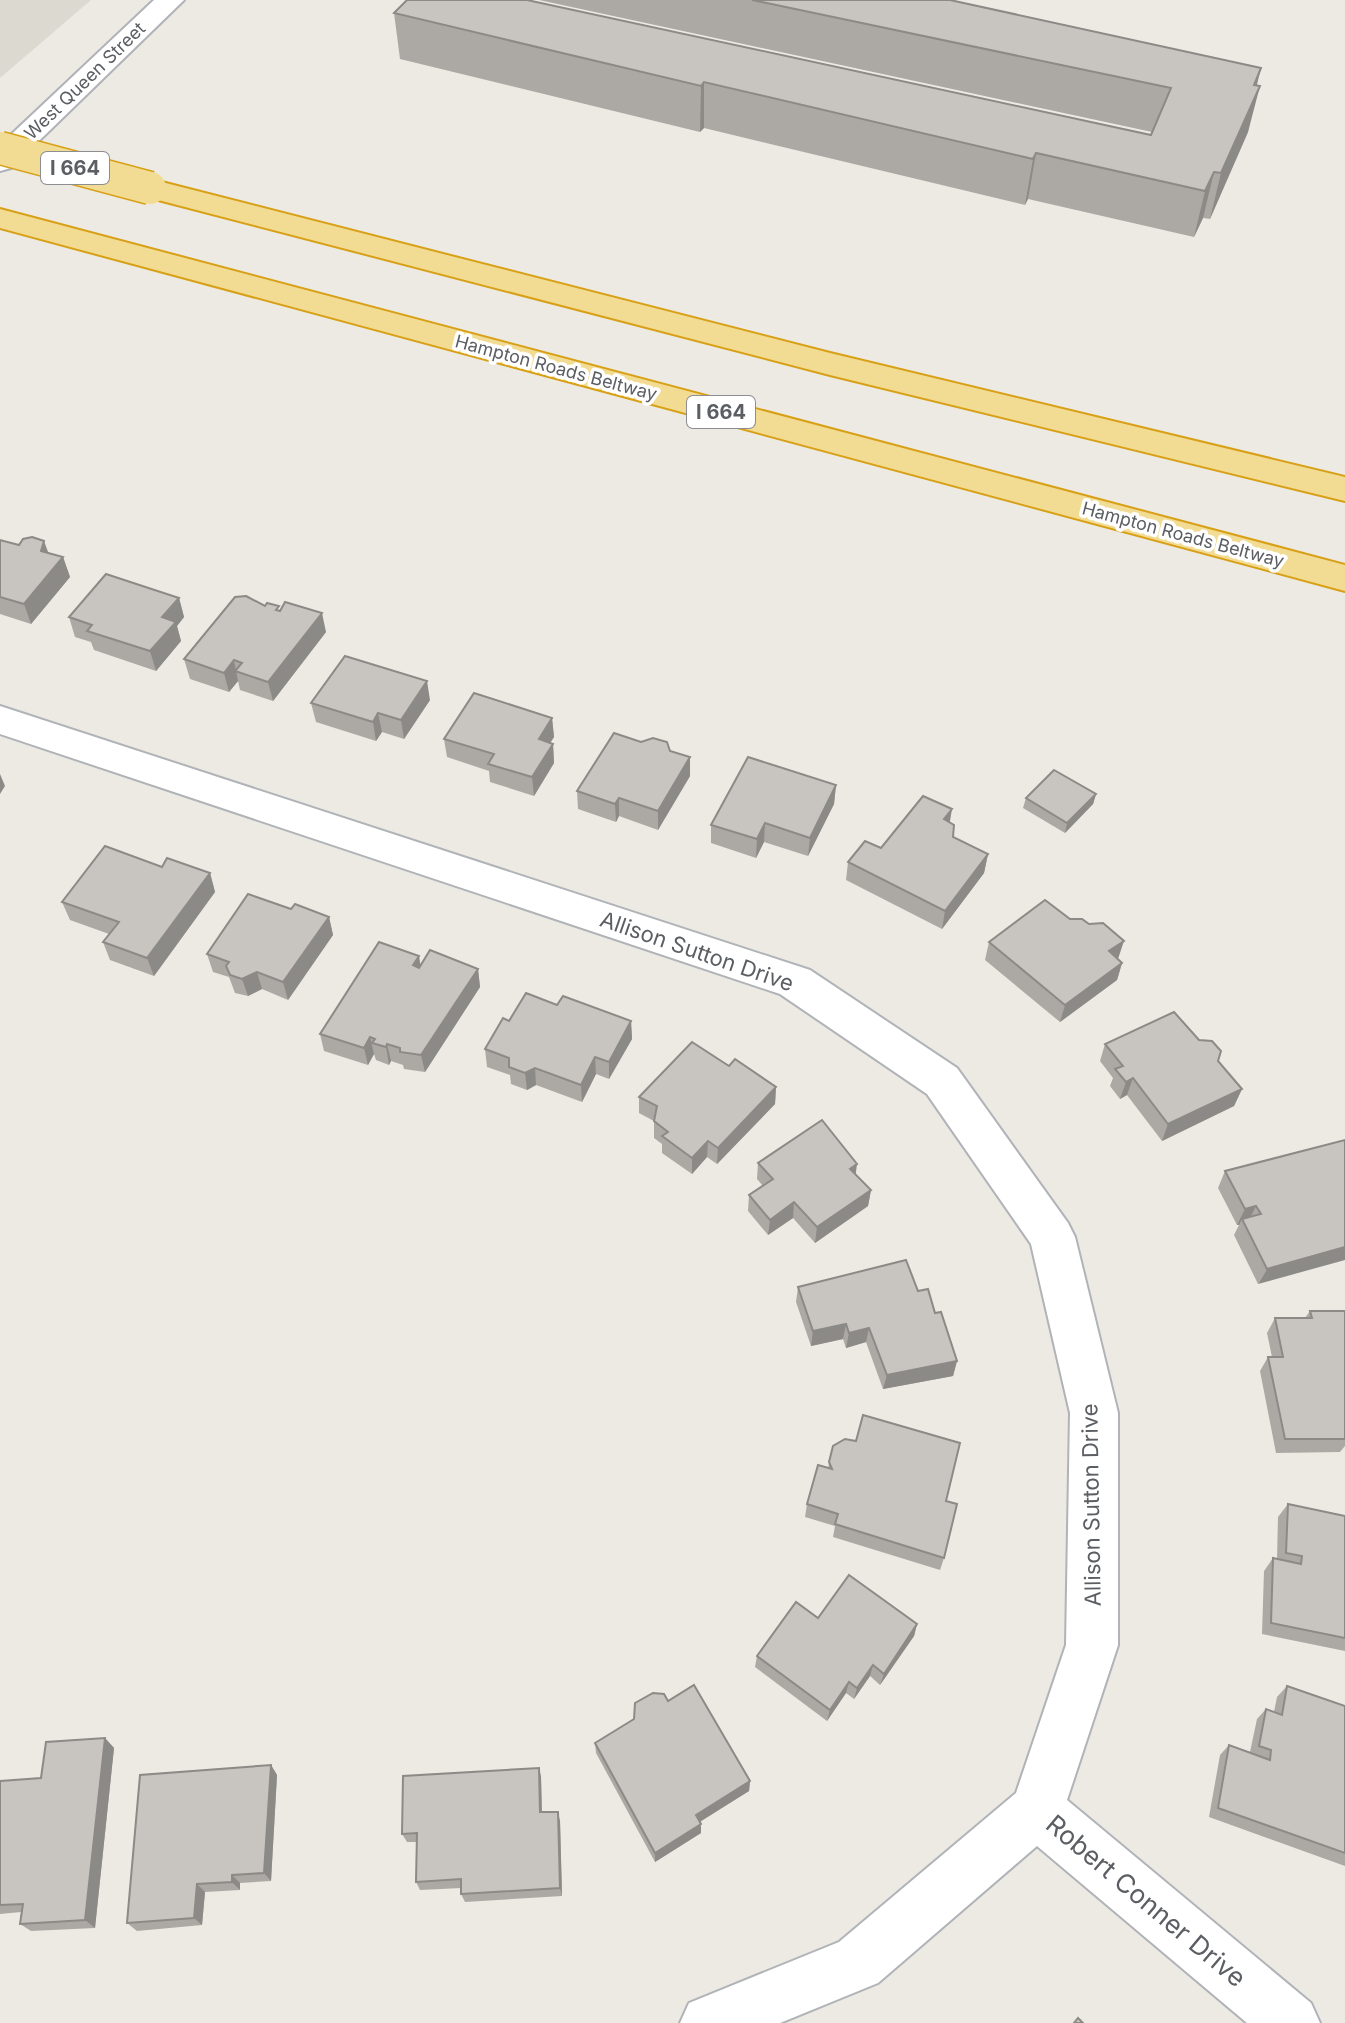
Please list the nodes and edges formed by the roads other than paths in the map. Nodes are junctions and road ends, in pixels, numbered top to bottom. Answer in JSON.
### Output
{"nodes":[{"id":1,"x":170,"y":0,"type":"edge"},
{"id":2,"x":0,"y":148,"type":"edge"},
{"id":3,"x":0,"y":162,"type":"edge"},
{"id":4,"x":0,"y":218,"type":"edge"},
{"id":5,"x":1345,"y":489,"type":"edge"},
{"id":6,"x":1345,"y":578,"type":"edge"},
{"id":7,"x":0,"y":720,"type":"edge"},
{"id":8,"x":1037,"y":1810,"type":"junction"},
{"id":9,"x":709,"y":2023,"type":"edge"},
{"id":10,"x":1291,"y":2023,"type":"edge"}],
"edges":[{"from":1,"to":3,"type":"main road","name":"West Queen Street"},
{"from":2,"to":5,"type":"highway","number":"I 664","bridge":true},
{"from":4,"to":6,"type":"highway","name":"Hampton Roads Beltway","number":"I 664"},
{"from":7,"to":8,"type":"street","name":"Allison Sutton Drive"},
{"from":8,"to":9,"type":"street"},
{"from":8,"to":10,"type":"street","name":"Robert Conner Drive"}]}
